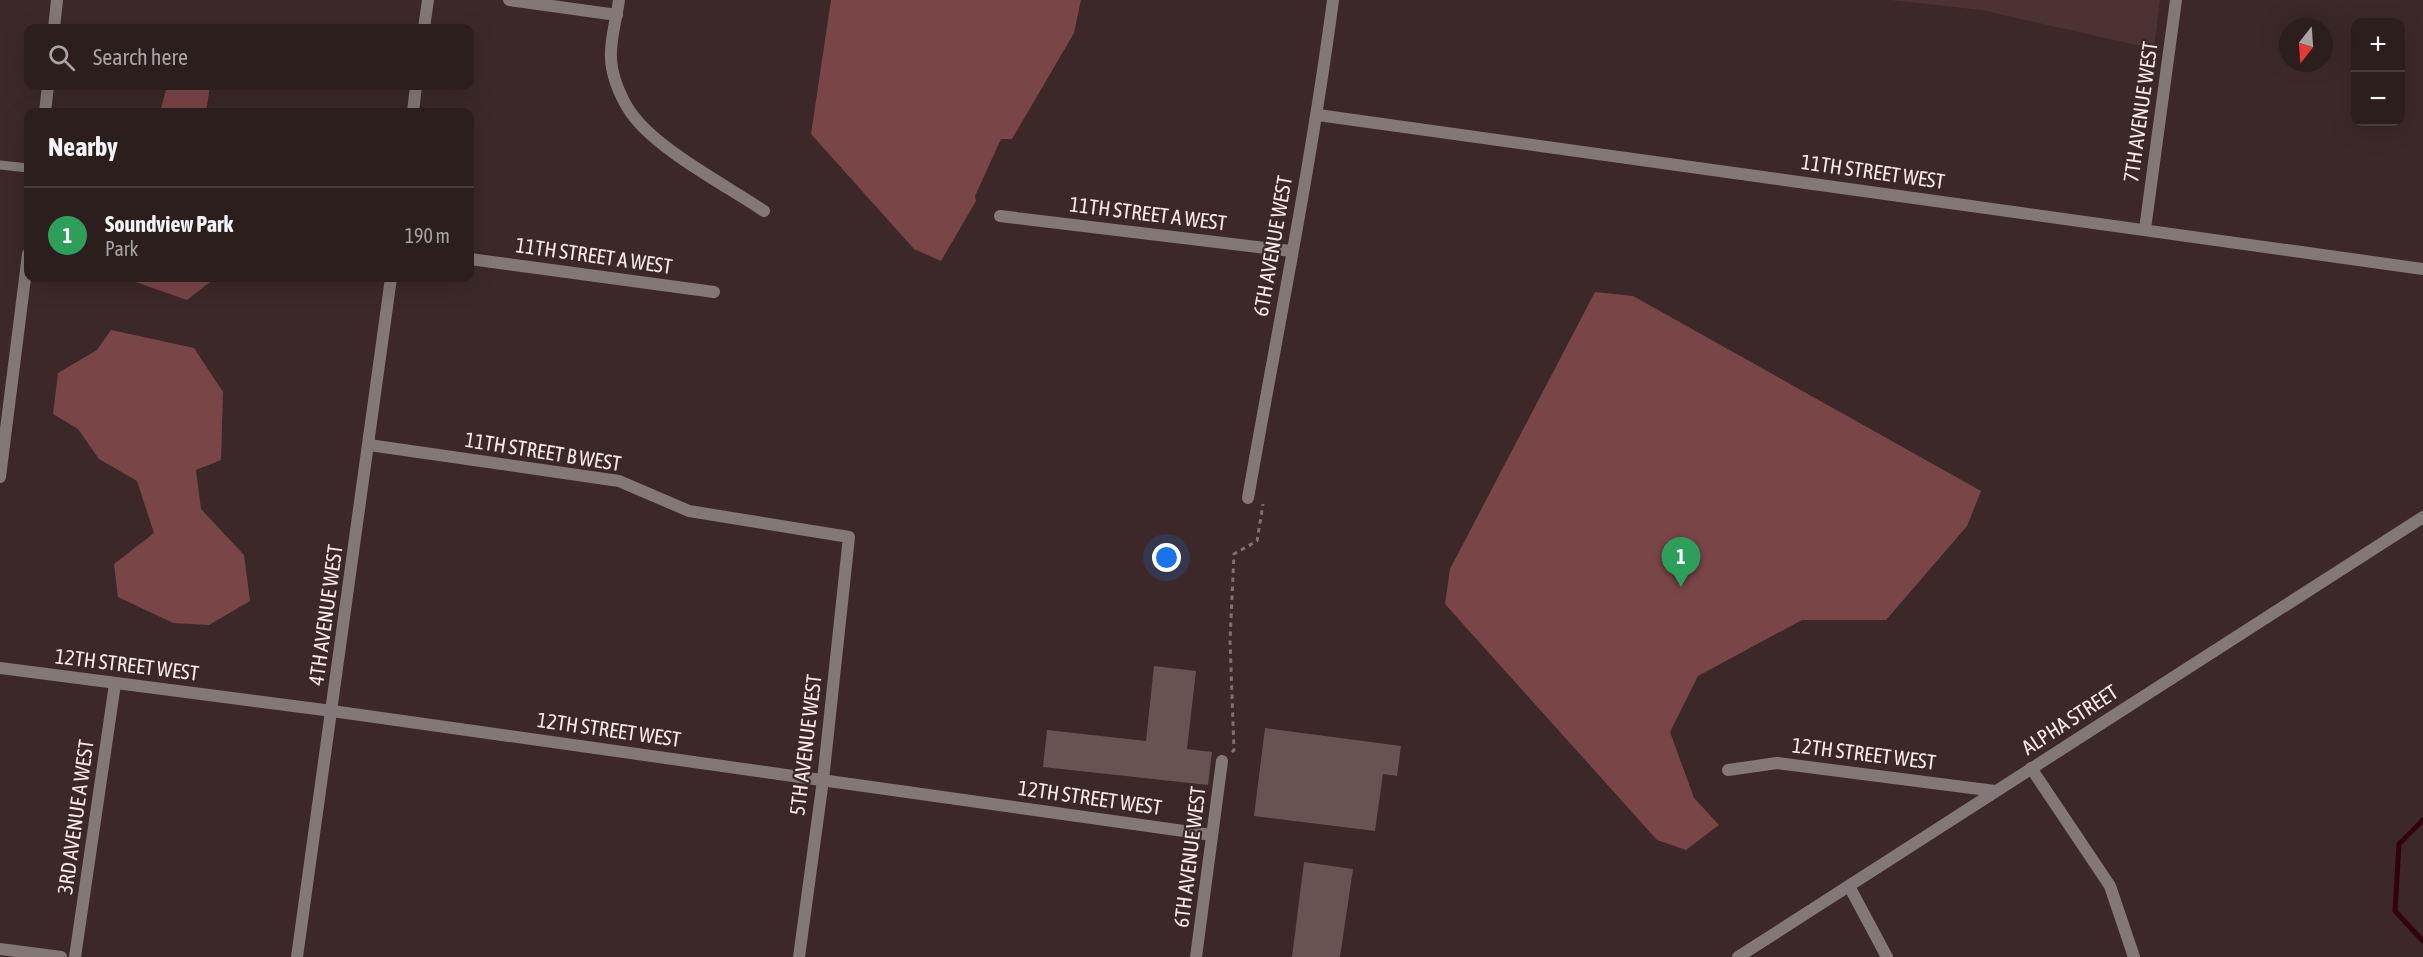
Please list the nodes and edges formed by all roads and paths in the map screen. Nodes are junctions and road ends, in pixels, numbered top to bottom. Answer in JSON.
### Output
{"nodes":[{"id":1,"x":57,"y":0,"type":"edge"},
{"id":2,"x":428,"y":0,"type":"edge"},
{"id":3,"x":509,"y":0,"type":"edge"},
{"id":4,"x":619,"y":0,"type":"edge"},
{"id":5,"x":1333,"y":0,"type":"edge"},
{"id":6,"x":2176,"y":0,"type":"edge"},
{"id":7,"x":617,"y":15,"type":"junction"},
{"id":8,"x":54,"y":24,"type":"edge"},
{"id":9,"x":425,"y":24,"type":"edge"},
{"id":10,"x":48,"y":90,"type":"edge"},
{"id":11,"x":416,"y":90,"type":"edge"},
{"id":12,"x":45,"y":108,"type":"edge"},
{"id":13,"x":413,"y":108,"type":"edge"},
{"id":14,"x":1318,"y":115,"type":"junction"},
{"id":15,"x":0,"y":165,"type":"edge"},
{"id":16,"x":24,"y":168,"type":"edge"},
{"id":17,"x":764,"y":211,"type":"dead end"},
{"id":18,"x":1000,"y":216,"type":"dead end"},
{"id":19,"x":2145,"y":229,"type":"junction"},
{"id":20,"x":1291,"y":251,"type":"junction"},
{"id":21,"x":474,"y":260,"type":"edge"},
{"id":22,"x":2423,"y":268,"type":"edge"},
{"id":23,"x":24,"y":282,"type":"edge"},
{"id":24,"x":390,"y":282,"type":"edge"},
{"id":25,"x":714,"y":292,"type":"dead end"},
{"id":26,"x":369,"y":445,"type":"junction"},
{"id":27,"x":0,"y":477,"type":"edge"},
{"id":28,"x":1248,"y":498,"type":"joint"},
{"id":29,"x":2423,"y":517,"type":"edge"},
{"id":30,"x":849,"y":537,"type":"joint"},
{"id":31,"x":0,"y":668,"type":"edge"},
{"id":32,"x":115,"y":684,"type":"junction"},
{"id":33,"x":332,"y":711,"type":"junction"},
{"id":34,"x":1221,"y":761,"type":"joint"},
{"id":35,"x":2031,"y":768,"type":"junction"},
{"id":36,"x":1728,"y":770,"type":"dead end"},
{"id":37,"x":823,"y":780,"type":"junction"},
{"id":38,"x":1995,"y":791,"type":"junction"},
{"id":39,"x":1212,"y":835,"type":"junction"},
{"id":40,"x":1849,"y":886,"type":"junction"},
{"id":41,"x":0,"y":949,"type":"edge"},
{"id":42,"x":61,"y":957,"type":"edge"},
{"id":43,"x":75,"y":957,"type":"edge"},
{"id":44,"x":297,"y":957,"type":"edge"},
{"id":45,"x":799,"y":957,"type":"edge"},
{"id":46,"x":1196,"y":957,"type":"edge"},
{"id":47,"x":1738,"y":957,"type":"edge"},
{"id":48,"x":1887,"y":957,"type":"edge"},
{"id":49,"x":2134,"y":957,"type":"edge"}],
"edges":[{"from":1,"to":8,"type":"street"},
{"from":2,"to":9,"type":"street"},
{"from":3,"to":7,"type":"street"},
{"from":4,"to":7,"type":"street"},
{"from":5,"to":14,"type":"street","name":"6TH AVENUE WEST"},
{"from":6,"to":19,"type":"street","name":"7TH AVENUE WEST"},
{"from":7,"to":17,"type":"street"},
{"from":10,"to":12,"type":"street"},
{"from":11,"to":13,"type":"street"},
{"from":14,"to":19,"type":"street","name":"11TH STREET WEST"},
{"from":14,"to":20,"type":"street","name":"6TH AVENUE WEST"},
{"from":15,"to":16,"type":"lane"},
{"from":18,"to":20,"type":"street","name":"11TH STREET A WEST"},
{"from":19,"to":22,"type":"street","name":"11TH STREET WEST"},
{"from":20,"to":28,"type":"street","name":"6TH AVENUE WEST"},
{"from":21,"to":25,"type":"street","name":"11TH STREET A WEST"},
{"from":23,"to":27,"type":"street"},
{"from":24,"to":26,"type":"street","name":"4TH AVENUE WEST"},
{"from":26,"to":30,"type":"street","name":"11TH STREET B WEST"},
{"from":26,"to":33,"type":"street","name":"4TH AVENUE WEST"},
{"from":28,"to":34,"type":"path"},
{"from":29,"to":35,"type":"street","name":"ALPHA STREET"},
{"from":30,"to":37,"type":"street","name":"5TH AVENUE WEST"},
{"from":31,"to":32,"type":"street","name":"12TH STREET WEST"},
{"from":32,"to":33,"type":"street","name":"12TH STREET WEST"},
{"from":32,"to":43,"type":"street","name":"3RD AVENUE A WEST"},
{"from":33,"to":37,"type":"street","name":"12TH STREET WEST"},
{"from":33,"to":44,"type":"street","name":"4TH AVENUE WEST"},
{"from":34,"to":39,"type":"street","name":"6TH AVENUE WEST"},
{"from":35,"to":38,"type":"street","name":"ALPHA STREET"},
{"from":35,"to":49,"type":"street"},
{"from":36,"to":38,"type":"street","name":"12TH STREET WEST"},
{"from":37,"to":39,"type":"street","name":"12TH STREET WEST"},
{"from":37,"to":45,"type":"street","name":"5TH AVENUE WEST"},
{"from":38,"to":40,"type":"street","name":"ALPHA STREET"},
{"from":39,"to":46,"type":"street","name":"6TH AVENUE WEST"},
{"from":40,"to":47,"type":"street","name":"ALPHA STREET"},
{"from":40,"to":48,"type":"street"},
{"from":41,"to":42,"type":"street"}]}
